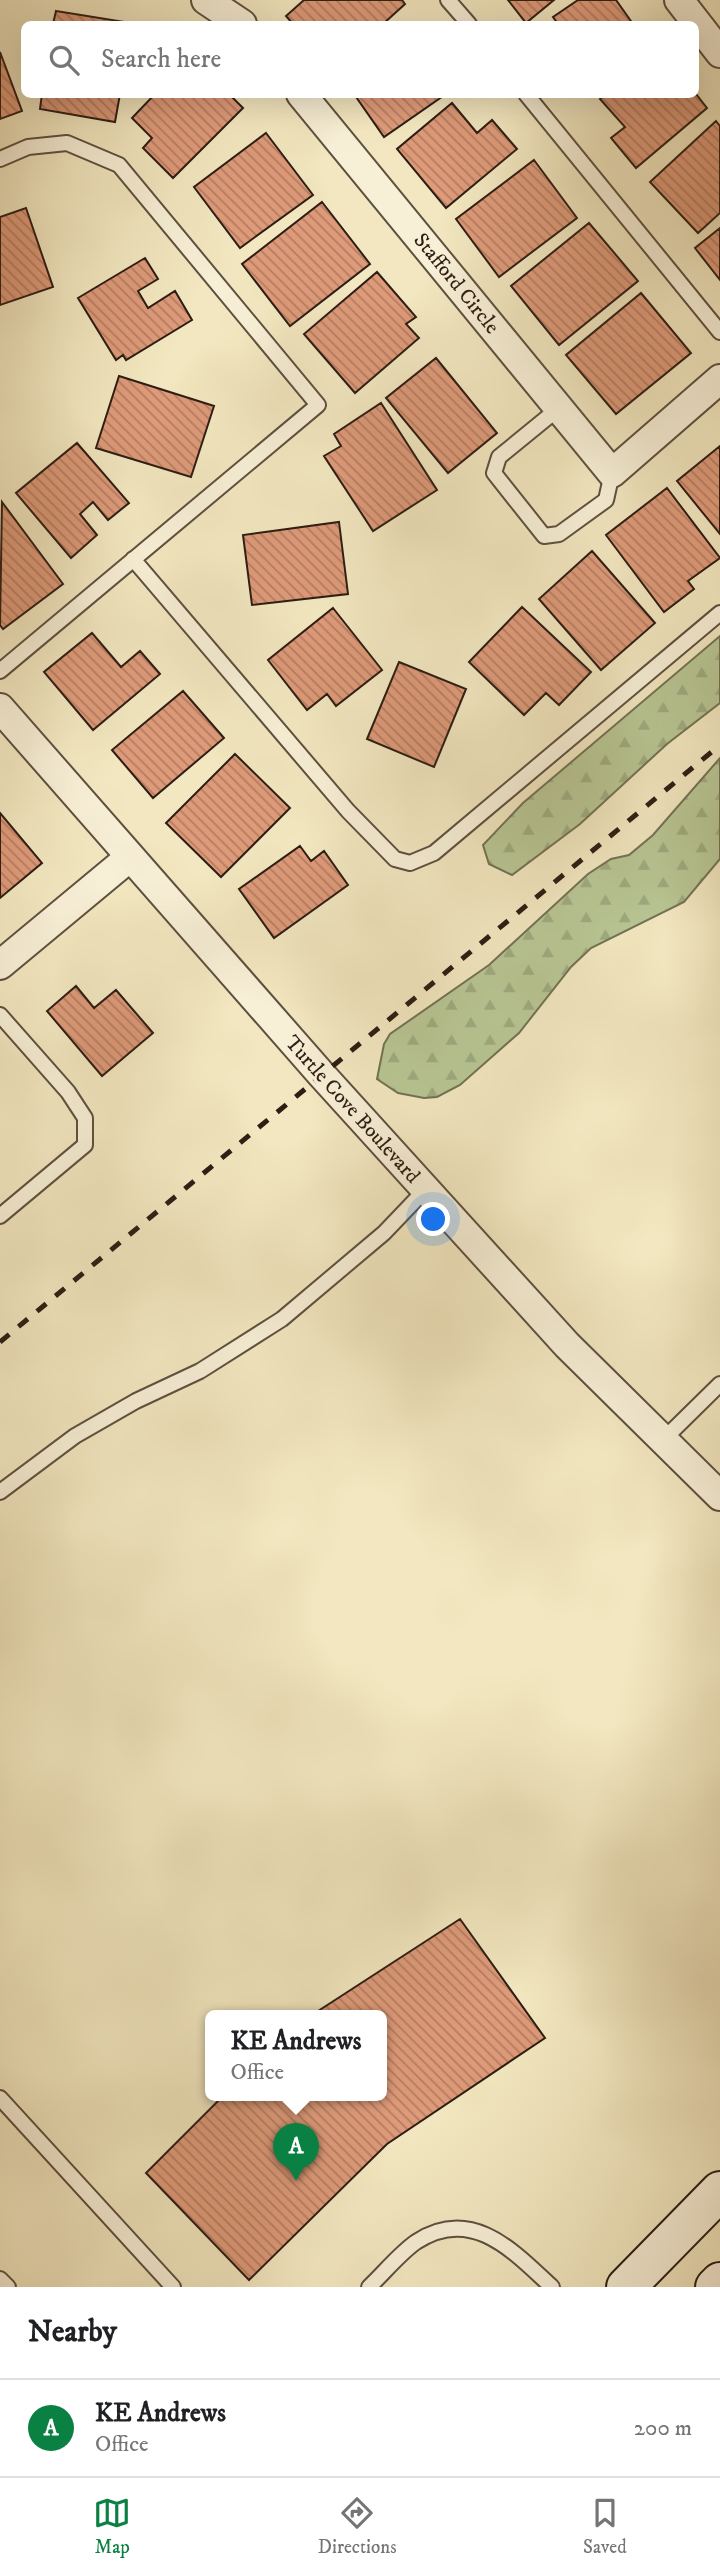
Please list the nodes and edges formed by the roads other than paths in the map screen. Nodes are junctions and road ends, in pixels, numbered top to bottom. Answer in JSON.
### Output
{"nodes":[{"id":1,"x":206,"y":0,"type":"edge"},
{"id":2,"x":448,"y":0,"type":"edge"},
{"id":3,"x":679,"y":0,"type":"edge"},
{"id":4,"x":238,"y":21,"type":"edge"},
{"id":5,"x":466,"y":21,"type":"edge"},
{"id":6,"x":695,"y":21,"type":"edge"},
{"id":7,"x":699,"y":26,"type":"edge"},
{"id":8,"x":720,"y":53,"type":"edge"},
{"id":9,"x":303,"y":98,"type":"edge"},
{"id":10,"x":529,"y":98,"type":"edge"},
{"id":11,"x":0,"y":159,"type":"edge"},
{"id":12,"x":720,"y":332,"type":"edge"},
{"id":13,"x":720,"y":379,"type":"edge"},
{"id":14,"x":559,"y":408,"type":"junction"},
{"id":15,"x":612,"y":473,"type":"junction"},
{"id":16,"x":133,"y":559,"type":"junction"},
{"id":17,"x":720,"y":612,"type":"edge"},
{"id":18,"x":0,"y":671,"type":"edge"},
{"id":19,"x":0,"y":708,"type":"edge"},
{"id":20,"x":130,"y":857,"type":"junction"},
{"id":21,"x":0,"y":964,"type":"edge"},
{"id":22,"x":0,"y":1015,"type":"edge"},
{"id":23,"x":426,"y":1189,"type":"junction"},
{"id":24,"x":0,"y":1216,"type":"edge"},
{"id":25,"x":720,"y":1384,"type":"edge"},
{"id":26,"x":663,"y":1440,"type":"junction"},
{"id":27,"x":0,"y":1492,"type":"edge"},
{"id":28,"x":720,"y":1496,"type":"edge"},
{"id":29,"x":0,"y":2098,"type":"edge"},
{"id":30,"x":720,"y":2191,"type":"edge"},
{"id":31,"x":0,"y":2279,"type":"edge"},
{"id":32,"x":720,"y":2282,"type":"edge"},
{"id":33,"x":8,"y":2287,"type":"edge"},
{"id":34,"x":173,"y":2287,"type":"edge"},
{"id":35,"x":369,"y":2287,"type":"edge"},
{"id":36,"x":552,"y":2287,"type":"edge"},
{"id":37,"x":626,"y":2287,"type":"edge"},
{"id":38,"x":715,"y":2287,"type":"edge"}],
"edges":[{"from":1,"to":4,"type":"street"},
{"from":2,"to":5,"type":"lane"},
{"from":3,"to":6,"type":"street"},
{"from":7,"to":8,"type":"street"},
{"from":9,"to":14,"type":"street","name":"Stafford Circle"},
{"from":10,"to":12,"type":"lane"},
{"from":11,"to":16,"type":"lane"},
{"from":13,"to":15,"type":"street"},
{"from":14,"to":15,"type":"street","name":"Stafford Circle"},
{"from":14,"to":15,"type":"lane"},
{"from":16,"to":17,"type":"lane"},
{"from":16,"to":18,"type":"lane"},
{"from":19,"to":20,"type":"street","name":"Turtle Cove Boulevard"},
{"from":20,"to":21,"type":"street"},
{"from":20,"to":23,"type":"street","name":"Turtle Cove Boulevard"},
{"from":22,"to":24,"type":"lane"},
{"from":23,"to":26,"type":"street","name":"Turtle Cove Boulevard"},
{"from":23,"to":27,"type":"lane"},
{"from":25,"to":26,"type":"lane"},
{"from":26,"to":28,"type":"street","name":"Turtle Cove Boulevard"},
{"from":29,"to":34,"type":"lane"},
{"from":30,"to":37,"type":"main road"},
{"from":31,"to":33,"type":"lane"},
{"from":32,"to":38,"type":"main road"},
{"from":35,"to":36,"type":"lane"}]}
